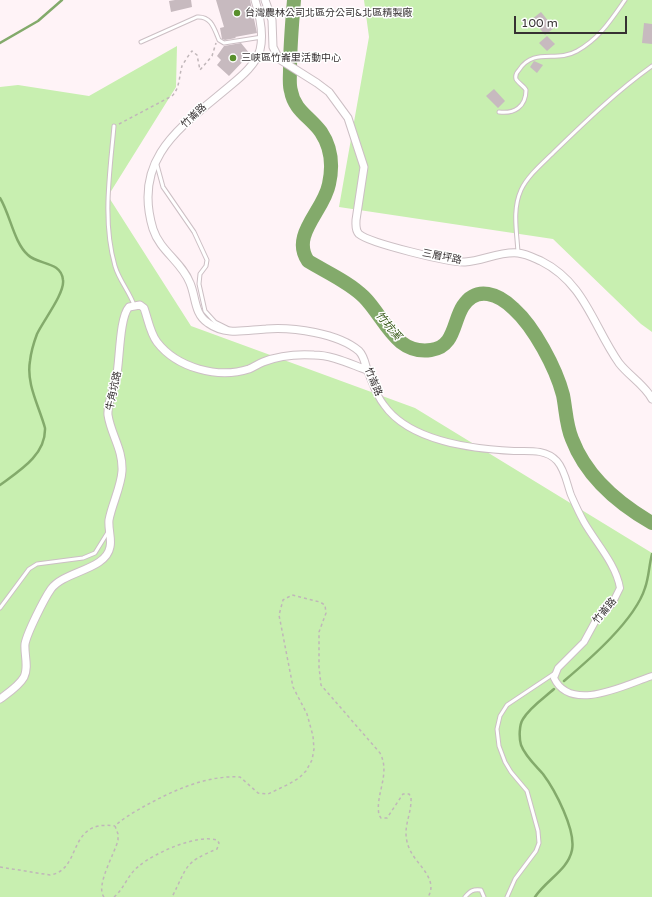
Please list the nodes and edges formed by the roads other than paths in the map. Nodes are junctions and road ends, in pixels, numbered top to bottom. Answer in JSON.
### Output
{"nodes":[{"id":1,"x":255,"y":0,"type":"edge"},
{"id":2,"x":265,"y":0,"type":"edge"},
{"id":3,"x":625,"y":0,"type":"edge"},
{"id":4,"x":262,"y":37,"type":"junction"},
{"id":5,"x":141,"y":42,"type":"dead end"},
{"id":6,"x":652,"y":66,"type":"edge"},
{"id":7,"x":499,"y":112,"type":"dead end"},
{"id":8,"x":114,"y":126,"type":"road end"},
{"id":9,"x":156,"y":160,"type":"junction"},
{"id":10,"x":518,"y":253,"type":"junction"},
{"id":11,"x":134,"y":304,"type":"junction"},
{"id":12,"x":236,"y":332,"type":"junction"},
{"id":13,"x":367,"y":370,"type":"junction"},
{"id":14,"x":652,"y":399,"type":"edge"},
{"id":15,"x":108,"y":532,"type":"junction"},
{"id":16,"x":0,"y":608,"type":"edge"},
{"id":17,"x":555,"y":673,"type":"junction"},
{"id":18,"x":652,"y":676,"type":"edge"},
{"id":19,"x":0,"y":699,"type":"edge"},
{"id":20,"x":465,"y":897,"type":"edge"},
{"id":21,"x":484,"y":897,"type":"edge"},
{"id":22,"x":507,"y":897,"type":"edge"}],
"edges":[{"from":1,"to":4,"type":"street","name":"竹崙路"},
{"from":2,"to":10,"type":"street","name":"三層坪路"},
{"from":3,"to":7,"type":"lane"},
{"from":4,"to":5,"type":"lane"},
{"from":4,"to":9,"type":"street","name":"竹崙路"},
{"from":6,"to":10,"type":"lane"},
{"from":8,"to":11,"type":"lane"},
{"from":9,"to":12,"type":"lane"},
{"from":9,"to":12,"type":"street","name":"竹崙路"},
{"from":10,"to":14,"type":"street","name":"三層坪路"},
{"from":11,"to":13,"type":"street"},
{"from":11,"to":15,"type":"street","name":"牛角坑路"},
{"from":12,"to":13,"type":"street","name":"竹崙路"},
{"from":13,"to":17,"type":"street","name":"竹崙路"},
{"from":15,"to":16,"type":"lane"},
{"from":15,"to":19,"type":"street","name":"牛角坑路"},
{"from":17,"to":18,"type":"street"},
{"from":17,"to":22,"type":"lane"},
{"from":20,"to":21,"type":"lane"}]}
